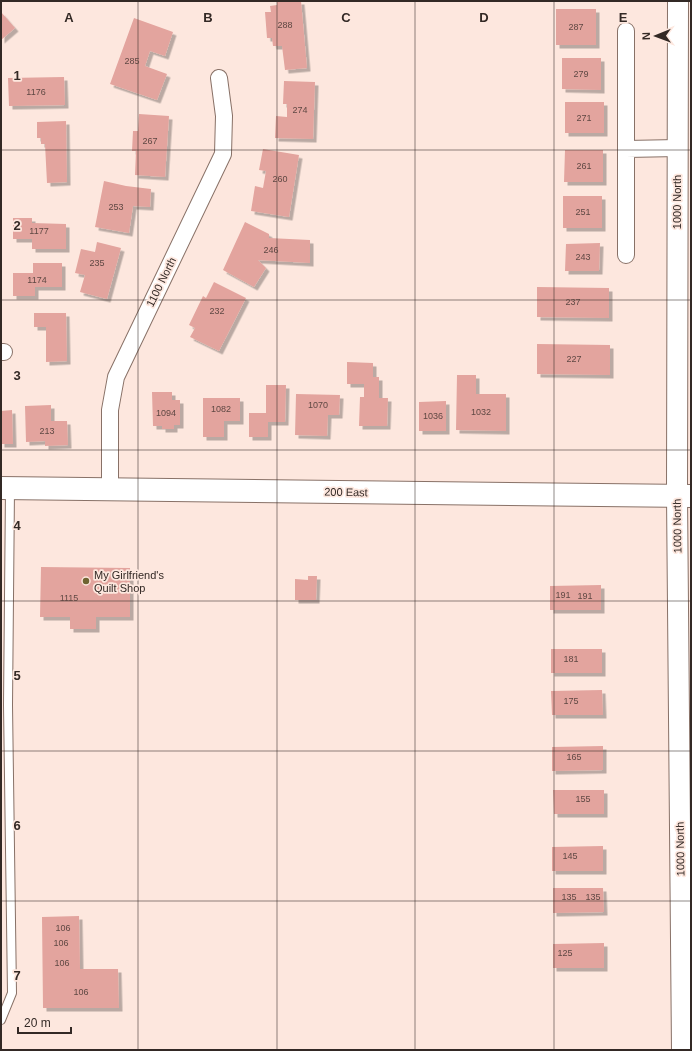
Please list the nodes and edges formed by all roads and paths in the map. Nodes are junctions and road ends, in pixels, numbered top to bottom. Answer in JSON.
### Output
{"nodes":[{"id":1,"x":678,"y":1,"type":"edge"},
{"id":2,"x":626,"y":31,"type":"dead end"},
{"id":3,"x":219,"y":78,"type":"dead end"},
{"id":4,"x":678,"y":148,"type":"junction"},
{"id":5,"x":626,"y":149,"type":"junction"},
{"id":6,"x":626,"y":255,"type":"dead end"},
{"id":7,"x":5,"y":488,"type":"edge"},
{"id":8,"x":110,"y":489,"type":"junction"},
{"id":9,"x":684,"y":496,"type":"edge"},
{"id":10,"x":5,"y":769,"type":"edge"},
{"id":11,"x":1,"y":1020,"type":"edge"},
{"id":12,"x":682,"y":1050,"type":"edge"}],
"edges":[{"from":1,"to":4,"type":"street","name":"1000 North"},
{"from":2,"to":5,"type":"street"},
{"from":3,"to":8,"type":"street","name":"1100 North"},
{"from":4,"to":5,"type":"street"},
{"from":4,"to":9,"type":"street","name":"1000 North"},
{"from":5,"to":6,"type":"street"},
{"from":7,"to":8,"type":"main road","name":"200 East"},
{"from":7,"to":10,"type":"lane"},
{"from":8,"to":9,"type":"main road","name":"200 East"},
{"from":9,"to":12,"type":"street","name":"1000 North"},
{"from":10,"to":11,"type":"lane"}]}
